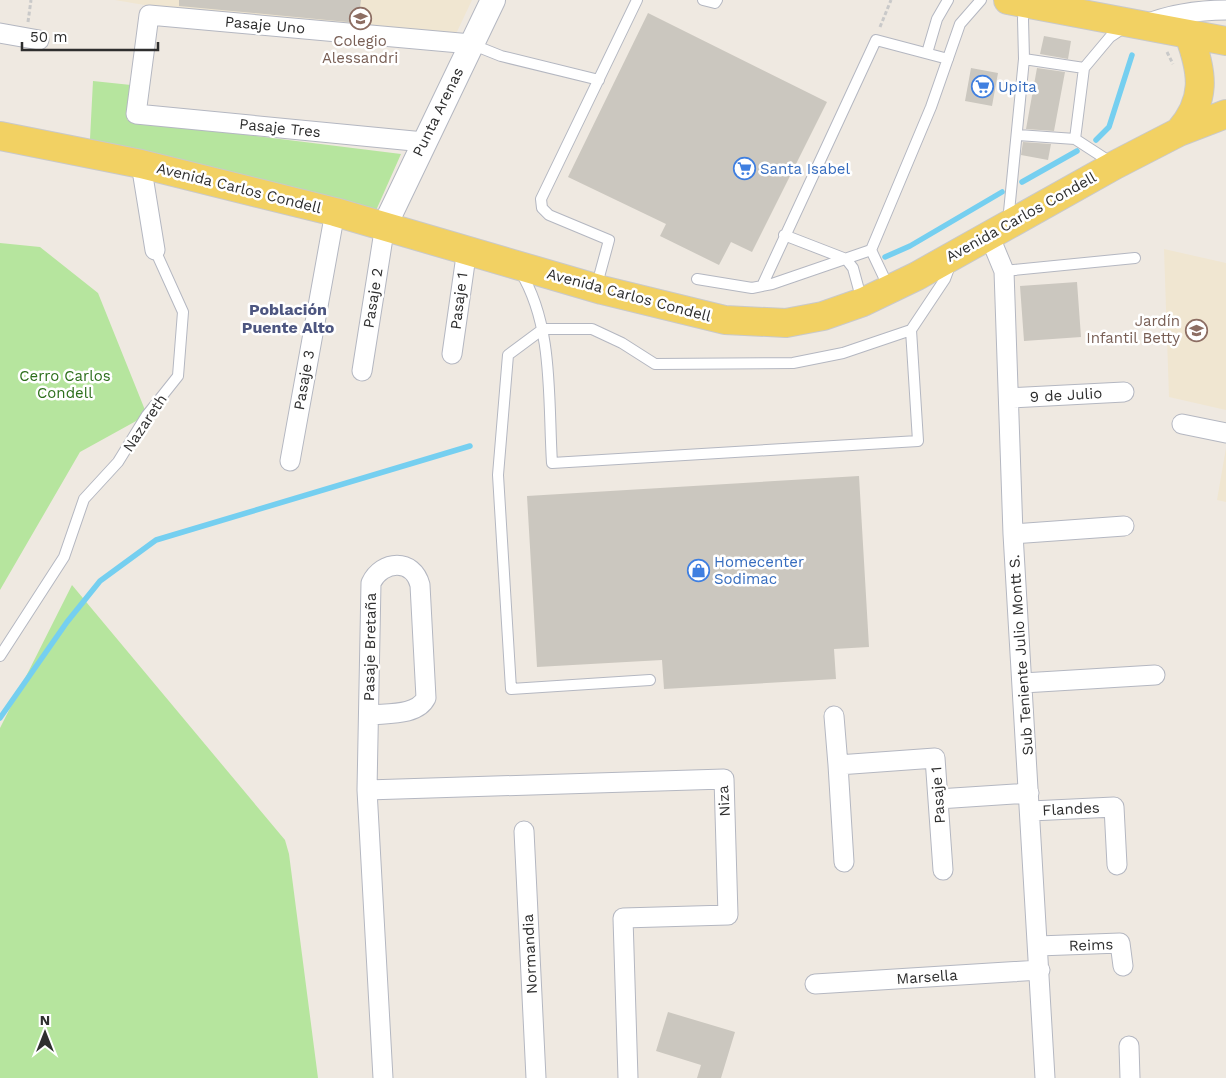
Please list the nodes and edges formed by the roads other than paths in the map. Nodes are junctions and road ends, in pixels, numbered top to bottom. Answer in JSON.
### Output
{"nodes":[{"id":1,"x":493,"y":0,"type":"edge"},
{"id":2,"x":638,"y":0,"type":"edge"},
{"id":3,"x":703,"y":0,"type":"edge"},
{"id":4,"x":717,"y":0,"type":"edge"},
{"id":5,"x":948,"y":0,"type":"edge"},
{"id":6,"x":981,"y":0,"type":"edge"},
{"id":7,"x":1016,"y":2,"type":"edge"},
{"id":8,"x":1226,"y":10,"type":"edge"},
{"id":9,"x":1138,"y":24,"type":"junction"},
{"id":10,"x":0,"y":33,"type":"edge"},
{"id":11,"x":1190,"y":35,"type":"junction"},
{"id":12,"x":39,"y":40,"type":"dead end"},
{"id":13,"x":1226,"y":41,"type":"edge"},
{"id":14,"x":471,"y":44,"type":"junction"},
{"id":15,"x":927,"y":53,"type":"junction"},
{"id":16,"x":948,"y":59,"type":"junction"},
{"id":17,"x":1024,"y":59,"type":"junction"},
{"id":18,"x":1084,"y":68,"type":"junction"},
{"id":19,"x":599,"y":80,"type":"junction"},
{"id":20,"x":136,"y":114,"type":"joint"},
{"id":21,"x":1226,"y":114,"type":"edge"},
{"id":22,"x":1179,"y":132,"type":"junction"},
{"id":23,"x":1018,"y":134,"type":"junction"},
{"id":24,"x":0,"y":136,"type":"edge"},
{"id":25,"x":1075,"y":139,"type":"junction"},
{"id":26,"x":424,"y":142,"type":"junction"},
{"id":27,"x":141,"y":164,"type":"junction"},
{"id":28,"x":1115,"y":165,"type":"junction"},
{"id":29,"x":334,"y":212,"type":"junction"},
{"id":30,"x":385,"y":225,"type":"junction"},
{"id":31,"x":998,"y":230,"type":"junction"},
{"id":32,"x":784,"y":235,"type":"junction"},
{"id":33,"x":467,"y":249,"type":"junction"},
{"id":34,"x":155,"y":250,"type":"joint"},
{"id":35,"x":871,"y":250,"type":"junction"},
{"id":36,"x":956,"y":253,"type":"junction"},
{"id":37,"x":1135,"y":258,"type":"dead end"},
{"id":38,"x":846,"y":259,"type":"junction"},
{"id":39,"x":515,"y":263,"type":"junction"},
{"id":40,"x":1004,"y":271,"type":"junction"},
{"id":41,"x":697,"y":279,"type":"dead end"},
{"id":42,"x":762,"y":286,"type":"junction"},
{"id":43,"x":596,"y":289,"type":"junction"},
{"id":44,"x":890,"y":289,"type":"junction"},
{"id":45,"x":863,"y":302,"type":"junction"},
{"id":46,"x":543,"y":329,"type":"junction"},
{"id":47,"x":911,"y":330,"type":"junction"},
{"id":48,"x":452,"y":354,"type":"dead end"},
{"id":49,"x":362,"y":371,"type":"dead end"},
{"id":50,"x":1124,"y":392,"type":"dead end"},
{"id":51,"x":1009,"y":398,"type":"junction"},
{"id":52,"x":1182,"y":424,"type":"dead end"},
{"id":53,"x":1226,"y":433,"type":"edge"},
{"id":54,"x":290,"y":461,"type":"dead end"},
{"id":55,"x":1124,"y":526,"type":"dead end"},
{"id":56,"x":1013,"y":534,"type":"junction"},
{"id":57,"x":0,"y":656,"type":"edge"},
{"id":58,"x":1155,"y":675,"type":"dead end"},
{"id":59,"x":650,"y":680,"type":"dead end"},
{"id":60,"x":1023,"y":683,"type":"junction"},
{"id":61,"x":370,"y":715,"type":"junction"},
{"id":62,"x":834,"y":716,"type":"dead end"},
{"id":63,"x":838,"y":765,"type":"junction"},
{"id":64,"x":367,"y":790,"type":"junction"},
{"id":65,"x":938,"y":800,"type":"junction"},
{"id":66,"x":1030,"y":802,"type":"junction"},
{"id":67,"x":524,"y":831,"type":"dead end"},
{"id":68,"x":844,"y":862,"type":"dead end"},
{"id":69,"x":1117,"y":865,"type":"dead end"},
{"id":70,"x":943,"y":870,"type":"dead end"},
{"id":71,"x":1038,"y":946,"type":"junction"},
{"id":72,"x":1123,"y":966,"type":"dead end"},
{"id":73,"x":1040,"y":970,"type":"junction"},
{"id":74,"x":815,"y":984,"type":"dead end"},
{"id":75,"x":1129,"y":1046,"type":"dead end"},
{"id":76,"x":383,"y":1078,"type":"edge"},
{"id":77,"x":536,"y":1078,"type":"edge"},
{"id":78,"x":628,"y":1078,"type":"edge"},
{"id":79,"x":1045,"y":1078,"type":"edge"},
{"id":80,"x":1130,"y":1078,"type":"edge"}],
"edges":[{"from":1,"to":14,"type":"street","name":"Punta Arenas"},
{"from":2,"to":19,"type":"lane"},
{"from":3,"to":4,"type":"lane"},
{"from":5,"to":15,"type":"lane"},
{"from":6,"to":16,"type":"lane"},
{"from":7,"to":9,"type":"main road"},
{"from":7,"to":17,"type":"lane"},
{"from":8,"to":9,"type":"street"},
{"from":9,"to":11,"type":"main road"},
{"from":9,"to":18,"type":"lane"},
{"from":10,"to":12,"type":"street"},
{"from":11,"to":13,"type":"main road"},
{"from":11,"to":22,"type":"main road"},
{"from":14,"to":19,"type":"lane"},
{"from":14,"to":20,"type":"street","name":"Pasaje Uno"},
{"from":14,"to":26,"type":"street","name":"Punta Arenas"},
{"from":15,"to":16,"type":"lane"},
{"from":15,"to":32,"type":"lane"},
{"from":16,"to":35,"type":"lane"},
{"from":17,"to":18,"type":"lane"},
{"from":17,"to":23,"type":"lane"},
{"from":18,"to":25,"type":"lane"},
{"from":19,"to":43,"type":"lane"},
{"from":20,"to":26,"type":"street","name":"Pasaje Tres"},
{"from":21,"to":22,"type":"main road","name":"Avenida Carlos Condell"},
{"from":22,"to":28,"type":"main road","name":"Avenida Carlos Condell"},
{"from":23,"to":25,"type":"lane"},
{"from":23,"to":31,"type":"lane"},
{"from":24,"to":27,"type":"main road","name":"Avenida Carlos Condell"},
{"from":25,"to":28,"type":"lane"},
{"from":26,"to":30,"type":"street","name":"Punta Arenas"},
{"from":27,"to":29,"type":"main road","name":"Avenida Carlos Condell"},
{"from":27,"to":34,"type":"street","name":"Nazareth"},
{"from":28,"to":31,"type":"main road","name":"Avenida Carlos Condell"},
{"from":29,"to":30,"type":"main road","name":"Avenida Carlos Condell"},
{"from":29,"to":54,"type":"street","name":"Pasaje 3"},
{"from":30,"to":33,"type":"main road","name":"Avenida Carlos Condell"},
{"from":30,"to":49,"type":"street","name":"Pasaje 2"},
{"from":31,"to":36,"type":"main road","name":"Avenida Carlos Condell"},
{"from":31,"to":40,"type":"street","name":"Sub Teniente Julio Montt S."},
{"from":32,"to":38,"type":"lane"},
{"from":32,"to":42,"type":"lane"},
{"from":33,"to":39,"type":"main road","name":"Avenida Carlos Condell"},
{"from":33,"to":48,"type":"street","name":"Pasaje 1"},
{"from":34,"to":57,"type":"lane","name":"Nazareth"},
{"from":35,"to":38,"type":"lane"},
{"from":35,"to":44,"type":"lane"},
{"from":36,"to":44,"type":"main road","name":"Avenida Carlos Condell"},
{"from":36,"to":47,"type":"lane"},
{"from":37,"to":40,"type":"lane"},
{"from":38,"to":42,"type":"lane"},
{"from":38,"to":45,"type":"lane"},
{"from":39,"to":43,"type":"main road","name":"Avenida Carlos Condell"},
{"from":39,"to":46,"type":"lane"},
{"from":40,"to":51,"type":"street","name":"Sub Teniente Julio Montt S."},
{"from":41,"to":42,"type":"lane"},
{"from":43,"to":45,"type":"main road","name":"Avenida Carlos Condell"},
{"from":44,"to":45,"type":"main road","name":"Avenida Carlos Condell"},
{"from":46,"to":47,"type":"lane"},
{"from":46,"to":47,"type":"lane"},
{"from":46,"to":59,"type":"lane"},
{"from":50,"to":51,"type":"street","name":"9 de Julio"},
{"from":51,"to":56,"type":"street","name":"Sub Teniente Julio Montt S."},
{"from":52,"to":53,"type":"street"},
{"from":55,"to":56,"type":"street"},
{"from":56,"to":60,"type":"street","name":"Sub Teniente Julio Montt S."},
{"from":58,"to":60,"type":"street"},
{"from":60,"to":66,"type":"street","name":"Sub Teniente Julio Montt S."},
{"from":61,"to":61,"type":"street","name":"Pasaje Bretaña"},
{"from":61,"to":64,"type":"street","name":"Pasaje Bretaña"},
{"from":62,"to":63,"type":"street"},
{"from":63,"to":65,"type":"street","name":"Pasaje 1"},
{"from":63,"to":68,"type":"street"},
{"from":64,"to":76,"type":"street","name":"Pasaje Bretaña"},
{"from":64,"to":78,"type":"street","name":"Niza"},
{"from":65,"to":66,"type":"street","name":"Flandes"},
{"from":65,"to":70,"type":"street","name":"Pasaje 1"},
{"from":66,"to":69,"type":"street","name":"Flandes"},
{"from":66,"to":71,"type":"street","name":"Sub Teniente Julio Montt S."},
{"from":67,"to":77,"type":"street","name":"Normandia"},
{"from":71,"to":72,"type":"street","name":"Reims"},
{"from":71,"to":73,"type":"street","name":"Sub Teniente Julio Montt S."},
{"from":73,"to":74,"type":"street","name":"Marsella"},
{"from":73,"to":79,"type":"street","name":"Sub Teniente Julio Montt S."},
{"from":75,"to":80,"type":"street"}]}
